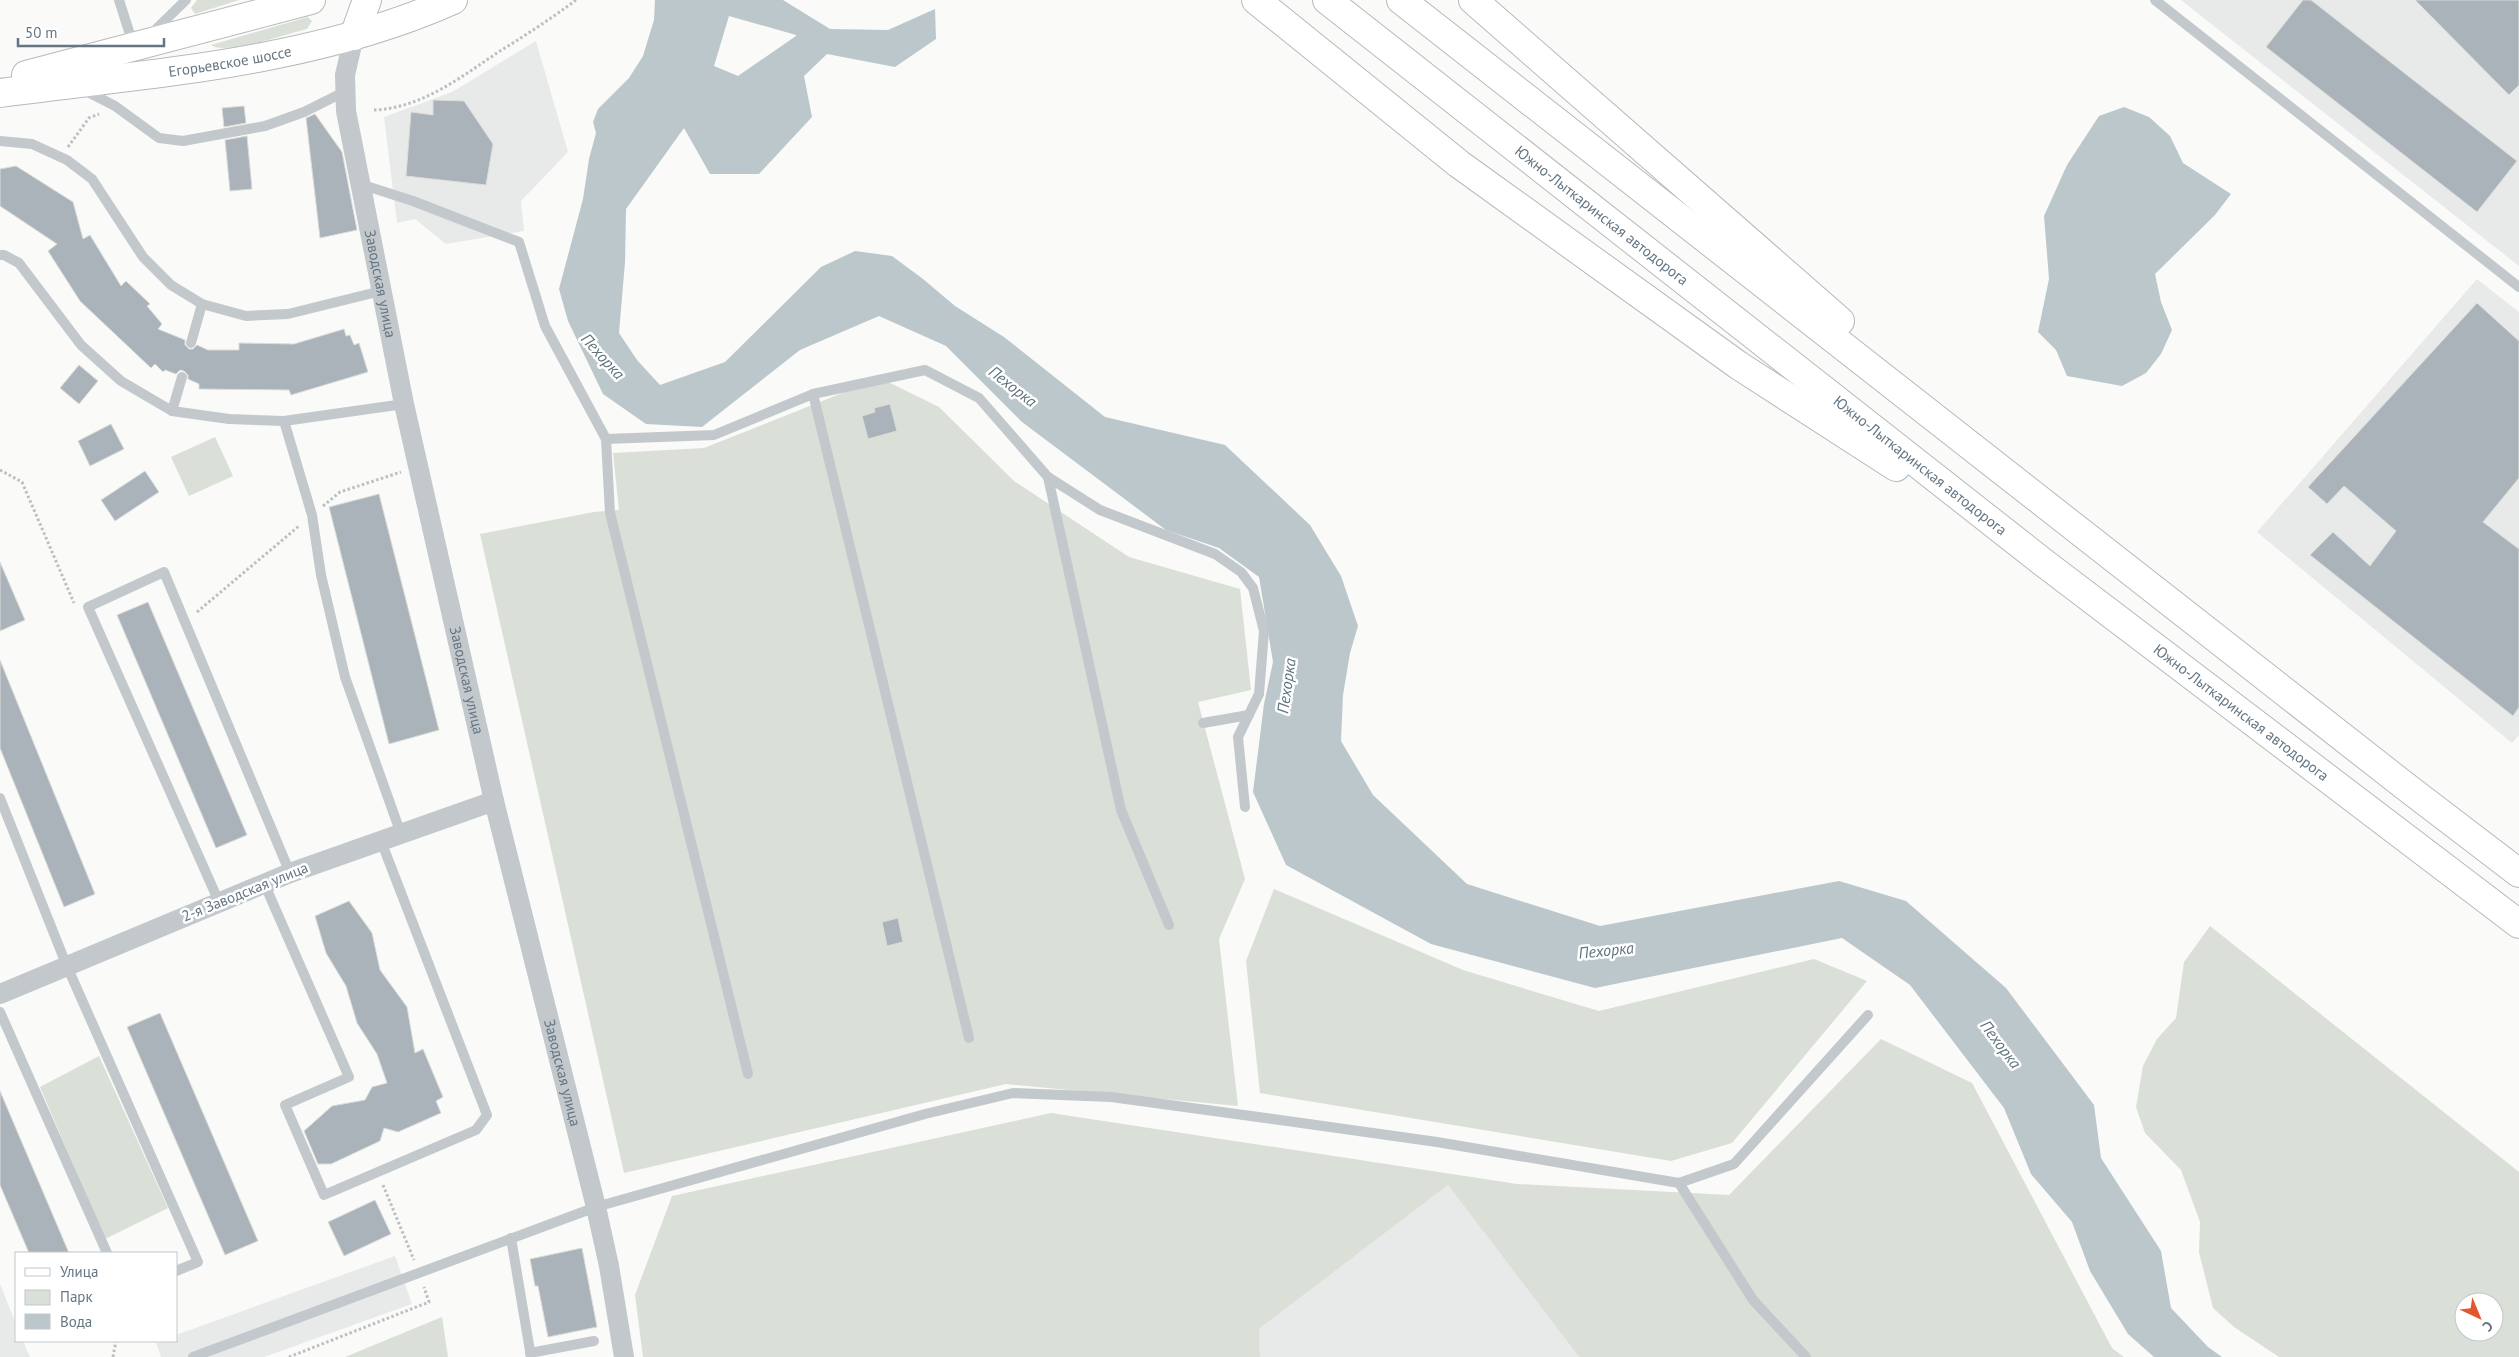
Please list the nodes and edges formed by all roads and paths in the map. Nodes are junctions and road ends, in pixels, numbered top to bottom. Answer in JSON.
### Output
{"nodes":[{"id":1,"x":119,"y":0,"type":"edge"},
{"id":2,"x":185,"y":0,"type":"edge"},
{"id":3,"x":310,"y":0,"type":"edge"},
{"id":4,"x":367,"y":0,"type":"edge"},
{"id":5,"x":453,"y":0,"type":"edge"},
{"id":6,"x":576,"y":0,"type":"edge"},
{"id":7,"x":1256,"y":0,"type":"edge"},
{"id":8,"x":1327,"y":0,"type":"edge"},
{"id":9,"x":1401,"y":0,"type":"edge"},
{"id":10,"x":1473,"y":0,"type":"edge"},
{"id":11,"x":2155,"y":0,"type":"edge"},
{"id":12,"x":354,"y":36,"type":"junction"},
{"id":13,"x":136,"y":47,"type":"junction"},
{"id":14,"x":0,"y":81,"type":"edge"},
{"id":15,"x":70,"y":84,"type":"junction"},
{"id":16,"x":344,"y":92,"type":"junction"},
{"id":17,"x":0,"y":93,"type":"edge"},
{"id":18,"x":115,"y":106,"type":"junction"},
{"id":19,"x":374,"y":110,"type":"dead end"},
{"id":20,"x":0,"y":141,"type":"edge"},
{"id":21,"x":61,"y":157,"type":"junction"},
{"id":22,"x":360,"y":184,"type":"junction"},
{"id":23,"x":0,"y":256,"type":"edge"},
{"id":24,"x":2519,"y":287,"type":"edge"},
{"id":25,"x":381,"y":292,"type":"junction"},
{"id":26,"x":202,"y":304,"type":"junction"},
{"id":27,"x":191,"y":343,"type":"dead end"},
{"id":28,"x":182,"y":377,"type":"dead end"},
{"id":29,"x":813,"y":394,"type":"junction"},
{"id":30,"x":404,"y":404,"type":"junction"},
{"id":31,"x":172,"y":411,"type":"junction"},
{"id":32,"x":284,"y":421,"type":"junction"},
{"id":33,"x":606,"y":439,"type":"junction"},
{"id":34,"x":418,"y":466,"type":"junction"},
{"id":35,"x":0,"y":470,"type":"edge"},
{"id":36,"x":1048,"y":477,"type":"junction"},
{"id":37,"x":312,"y":515,"type":"junction"},
{"id":38,"x":2072,"y":524,"type":"junction"},
{"id":39,"x":2044,"y":563,"type":"junction"},
{"id":40,"x":76,"y":608,"type":"dead end"},
{"id":41,"x":185,"y":622,"type":"junction"},
{"id":42,"x":1249,"y":715,"type":"junction"},
{"id":43,"x":1203,"y":723,"type":"dead end"},
{"id":44,"x":0,"y":798,"type":"edge"},
{"id":45,"x":494,"y":801,"type":"junction"},
{"id":46,"x":1245,"y":807,"type":"dead end"},
{"id":47,"x":401,"y":834,"type":"junction"},
{"id":48,"x":381,"y":841,"type":"junction"},
{"id":49,"x":290,"y":873,"type":"junction"},
{"id":50,"x":2519,"y":873,"type":"edge"},
{"id":51,"x":264,"y":884,"type":"junction"},
{"id":52,"x":218,"y":902,"type":"junction"},
{"id":53,"x":2519,"y":924,"type":"edge"},
{"id":54,"x":1169,"y":925,"type":"dead end"},
{"id":55,"x":66,"y":964,"type":"junction"},
{"id":56,"x":0,"y":994,"type":"edge"},
{"id":57,"x":0,"y":1012,"type":"edge"},
{"id":58,"x":1868,"y":1016,"type":"dead end"},
{"id":59,"x":969,"y":1038,"type":"dead end"},
{"id":60,"x":748,"y":1074,"type":"dead end"},
{"id":61,"x":377,"y":1172,"type":"junction"},
{"id":62,"x":1679,"y":1184,"type":"junction"},
{"id":63,"x":596,"y":1207,"type":"junction"},
{"id":64,"x":511,"y":1238,"type":"junction"},
{"id":65,"x":107,"y":1252,"type":"edge"},
{"id":66,"x":178,"y":1270,"type":"edge"},
{"id":67,"x":419,"y":1271,"type":"junction"},
{"id":68,"x":594,"y":1341,"type":"dead end"},
{"id":69,"x":116,"y":1342,"type":"edge"},
{"id":70,"x":531,"y":1355,"type":"edge"},
{"id":71,"x":113,"y":1357,"type":"edge"},
{"id":72,"x":193,"y":1357,"type":"edge"},
{"id":73,"x":289,"y":1357,"type":"edge"},
{"id":74,"x":624,"y":1357,"type":"edge"},
{"id":75,"x":1806,"y":1357,"type":"edge"}],
"edges":[{"from":1,"to":13,"type":"lane"},
{"from":2,"to":13,"type":"lane"},
{"from":3,"to":13,"type":"main road"},
{"from":4,"to":12,"type":"main road","name":"Заводская улица"},
{"from":5,"to":12,"type":"main road","name":"Егорьевское шоссе"},
{"from":6,"to":19,"type":"path"},
{"from":7,"to":39,"type":"main road"},
{"from":8,"to":39,"type":"main road","name":"Южно-Лыткаринская автодорога"},
{"from":9,"to":38,"type":"main road"},
{"from":10,"to":38,"type":"main road"},
{"from":11,"to":24,"type":"lane"},
{"from":12,"to":15,"type":"main road","name":"Егорьевское шоссе"},
{"from":12,"to":16,"type":"street","name":"Заводская улица"},
{"from":13,"to":14,"type":"main road"},
{"from":15,"to":17,"type":"main road","name":"Егорьевское шоссе"},
{"from":15,"to":18,"type":"lane"},
{"from":16,"to":18,"type":"lane"},
{"from":16,"to":22,"type":"street","name":"Заводская улица"},
{"from":18,"to":21,"type":"path"},
{"from":20,"to":21,"type":"lane"},
{"from":21,"to":26,"type":"lane"},
{"from":22,"to":25,"type":"street","name":"Заводская улица"},
{"from":22,"to":33,"type":"lane"},
{"from":23,"to":31,"type":"lane"},
{"from":25,"to":26,"type":"lane"},
{"from":25,"to":30,"type":"street","name":"Заводская улица"},
{"from":26,"to":27,"type":"lane"},
{"from":28,"to":31,"type":"lane"},
{"from":29,"to":33,"type":"lane"},
{"from":29,"to":36,"type":"lane"},
{"from":29,"to":59,"type":"lane"},
{"from":30,"to":32,"type":"lane"},
{"from":30,"to":34,"type":"street","name":"Заводская улица"},
{"from":31,"to":32,"type":"lane"},
{"from":32,"to":37,"type":"lane"},
{"from":33,"to":60,"type":"lane"},
{"from":34,"to":37,"type":"path"},
{"from":34,"to":45,"type":"street","name":"Заводская улица"},
{"from":35,"to":40,"type":"path"},
{"from":36,"to":42,"type":"lane"},
{"from":36,"to":54,"type":"lane"},
{"from":37,"to":41,"type":"path"},
{"from":37,"to":47,"type":"lane"},
{"from":38,"to":50,"type":"main road"},
{"from":39,"to":53,"type":"main road","name":"Южно-Лыткаринская автодорога"},
{"from":41,"to":49,"type":"lane"},
{"from":41,"to":52,"type":"lane"},
{"from":42,"to":43,"type":"lane"},
{"from":42,"to":46,"type":"lane"},
{"from":44,"to":55,"type":"lane"},
{"from":45,"to":47,"type":"street","name":"2-я Заводская улица"},
{"from":45,"to":63,"type":"street","name":"Заводская улица"},
{"from":47,"to":48,"type":"street","name":"2-я Заводская улица"},
{"from":48,"to":49,"type":"street","name":"2-я Заводская улица"},
{"from":48,"to":61,"type":"lane"},
{"from":49,"to":51,"type":"street","name":"2-я Заводская улица"},
{"from":51,"to":52,"type":"street","name":"2-я Заводская улица"},
{"from":51,"to":61,"type":"lane"},
{"from":52,"to":55,"type":"street","name":"2-я Заводская улица"},
{"from":55,"to":56,"type":"street","name":"2-я Заводская улица"},
{"from":55,"to":66,"type":"lane"},
{"from":57,"to":65,"type":"lane"},
{"from":58,"to":62,"type":"lane"},
{"from":61,"to":67,"type":"path"},
{"from":62,"to":63,"type":"lane"},
{"from":62,"to":75,"type":"lane"},
{"from":63,"to":64,"type":"lane"},
{"from":63,"to":74,"type":"street","name":"Заводская улица"},
{"from":64,"to":67,"type":"lane"},
{"from":64,"to":70,"type":"lane"},
{"from":67,"to":72,"type":"lane"},
{"from":67,"to":73,"type":"path"},
{"from":68,"to":70,"type":"lane"},
{"from":69,"to":71,"type":"path"}]}
